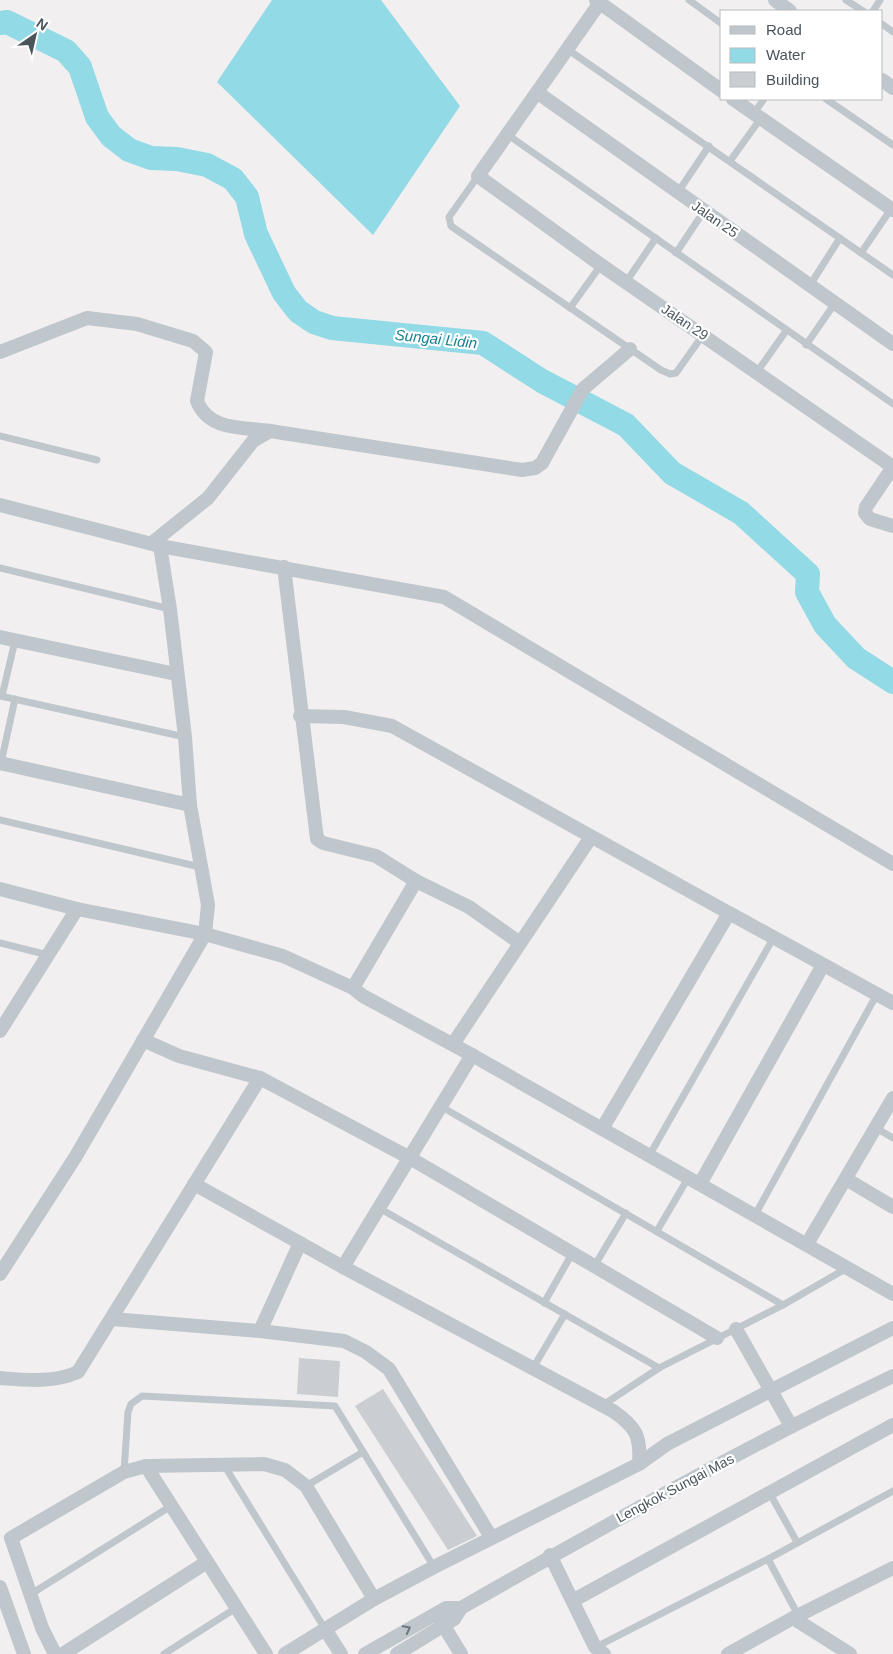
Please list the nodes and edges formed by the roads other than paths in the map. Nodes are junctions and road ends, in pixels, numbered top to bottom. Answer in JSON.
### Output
{"nodes":[{"id":1,"x":689,"y":0,"type":"edge"},
{"id":2,"x":775,"y":0,"type":"edge"},
{"id":3,"x":846,"y":0,"type":"edge"},
{"id":4,"x":597,"y":2,"type":"edge"},
{"id":5,"x":789,"y":10,"type":"edge"},
{"id":6,"x":861,"y":10,"type":"edge"},
{"id":7,"x":720,"y":23,"type":"edge"},
{"id":8,"x":567,"y":49,"type":"junction"},
{"id":9,"x":720,"y":90,"type":"edge"},
{"id":10,"x":538,"y":93,"type":"junction"},
{"id":11,"x":734,"y":100,"type":"edge"},
{"id":12,"x":764,"y":100,"type":"edge"},
{"id":13,"x":827,"y":100,"type":"edge"},
{"id":14,"x":757,"y":116,"type":"junction"},
{"id":15,"x":508,"y":135,"type":"junction"},
{"id":16,"x":893,"y":144,"type":"edge"},
{"id":17,"x":709,"y":146,"type":"junction"},
{"id":18,"x":730,"y":161,"type":"junction"},
{"id":19,"x":478,"y":176,"type":"junction"},
{"id":20,"x":678,"y":192,"type":"junction"},
{"id":21,"x":892,"y":209,"type":"edge"},
{"id":22,"x":704,"y":211,"type":"junction"},
{"id":23,"x":656,"y":238,"type":"junction"},
{"id":24,"x":840,"y":238,"type":"junction"},
{"id":25,"x":676,"y":253,"type":"junction"},
{"id":26,"x":861,"y":253,"type":"junction"},
{"id":27,"x":600,"y":265,"type":"junction"},
{"id":28,"x":893,"y":275,"type":"edge"},
{"id":29,"x":626,"y":282,"type":"junction"},
{"id":30,"x":810,"y":285,"type":"junction"},
{"id":31,"x":835,"y":303,"type":"junction"},
{"id":32,"x":570,"y":308,"type":"junction"},
{"id":33,"x":786,"y":331,"type":"junction"},
{"id":34,"x":704,"y":335,"type":"junction"},
{"id":35,"x":893,"y":344,"type":"edge"},
{"id":36,"x":806,"y":345,"type":"junction"},
{"id":37,"x":630,"y":349,"type":"junction"},
{"id":38,"x":0,"y":352,"type":"edge"},
{"id":39,"x":757,"y":372,"type":"junction"},
{"id":40,"x":893,"y":404,"type":"edge"},
{"id":41,"x":270,"y":431,"type":"junction"},
{"id":42,"x":0,"y":436,"type":"edge"},
{"id":43,"x":97,"y":460,"type":"dead end"},
{"id":44,"x":893,"y":467,"type":"edge"},
{"id":45,"x":0,"y":505,"type":"edge"},
{"id":46,"x":893,"y":526,"type":"edge"},
{"id":47,"x":156,"y":544,"type":"junction"},
{"id":48,"x":284,"y":567,"type":"junction"},
{"id":49,"x":0,"y":568,"type":"edge"},
{"id":50,"x":170,"y":609,"type":"junction"},
{"id":51,"x":0,"y":637,"type":"edge"},
{"id":52,"x":15,"y":640,"type":"junction"},
{"id":53,"x":176,"y":674,"type":"junction"},
{"id":54,"x":1,"y":696,"type":"edge"},
{"id":55,"x":15,"y":699,"type":"junction"},
{"id":56,"x":300,"y":716,"type":"junction"},
{"id":57,"x":185,"y":738,"type":"junction"},
{"id":58,"x":0,"y":763,"type":"edge"},
{"id":59,"x":190,"y":806,"type":"junction"},
{"id":60,"x":0,"y":820,"type":"edge"},
{"id":61,"x":591,"y":837,"type":"junction"},
{"id":62,"x":893,"y":864,"type":"edge"},
{"id":63,"x":200,"y":867,"type":"junction"},
{"id":64,"x":416,"y":882,"type":"junction"},
{"id":65,"x":0,"y":889,"type":"edge"},
{"id":66,"x":77,"y":909,"type":"junction"},
{"id":67,"x":729,"y":912,"type":"junction"},
{"id":68,"x":205,"y":934,"type":"junction"},
{"id":69,"x":774,"y":937,"type":"junction"},
{"id":70,"x":0,"y":943,"type":"edge"},
{"id":71,"x":520,"y":943,"type":"junction"},
{"id":72,"x":49,"y":955,"type":"junction"},
{"id":73,"x":822,"y":965,"type":"junction"},
{"id":74,"x":353,"y":988,"type":"junction"},
{"id":75,"x":876,"y":994,"type":"junction"},
{"id":76,"x":893,"y":1002,"type":"edge"},
{"id":77,"x":6,"y":1011,"type":"edge"},
{"id":78,"x":0,"y":1031,"type":"edge"},
{"id":79,"x":143,"y":1040,"type":"junction"},
{"id":80,"x":453,"y":1044,"type":"junction"},
{"id":81,"x":472,"y":1055,"type":"junction"},
{"id":82,"x":260,"y":1078,"type":"junction"},
{"id":83,"x":893,"y":1098,"type":"edge"},
{"id":84,"x":442,"y":1107,"type":"junction"},
{"id":85,"x":876,"y":1128,"type":"junction"},
{"id":86,"x":602,"y":1129,"type":"junction"},
{"id":87,"x":893,"y":1138,"type":"edge"},
{"id":88,"x":649,"y":1156,"type":"junction"},
{"id":89,"x":410,"y":1158,"type":"junction"},
{"id":90,"x":846,"y":1179,"type":"junction"},
{"id":91,"x":694,"y":1181,"type":"junction"},
{"id":92,"x":194,"y":1184,"type":"junction"},
{"id":93,"x":893,"y":1207,"type":"edge"},
{"id":94,"x":379,"y":1208,"type":"junction"},
{"id":95,"x":626,"y":1213,"type":"junction"},
{"id":96,"x":755,"y":1215,"type":"junction"},
{"id":97,"x":658,"y":1231,"type":"junction"},
{"id":98,"x":300,"y":1243,"type":"junction"},
{"id":99,"x":807,"y":1244,"type":"junction"},
{"id":100,"x":573,"y":1252,"type":"junction"},
{"id":101,"x":595,"y":1265,"type":"junction"},
{"id":102,"x":343,"y":1267,"type":"junction"},
{"id":103,"x":847,"y":1268,"type":"junction"},
{"id":104,"x":0,"y":1274,"type":"edge"},
{"id":105,"x":893,"y":1294,"type":"edge"},
{"id":106,"x":544,"y":1303,"type":"junction"},
{"id":107,"x":783,"y":1305,"type":"junction"},
{"id":108,"x":564,"y":1314,"type":"junction"},
{"id":109,"x":112,"y":1319,"type":"junction"},
{"id":110,"x":893,"y":1328,"type":"edge"},
{"id":111,"x":736,"y":1329,"type":"junction"},
{"id":112,"x":260,"y":1331,"type":"junction"},
{"id":113,"x":716,"y":1338,"type":"junction"},
{"id":114,"x":533,"y":1368,"type":"junction"},
{"id":115,"x":659,"y":1368,"type":"junction"},
{"id":116,"x":893,"y":1376,"type":"edge"},
{"id":117,"x":0,"y":1378,"type":"edge"},
{"id":118,"x":773,"y":1391,"type":"junction"},
{"id":119,"x":603,"y":1405,"type":"junction"},
{"id":120,"x":893,"y":1425,"type":"edge"},
{"id":121,"x":791,"y":1426,"type":"junction"},
{"id":122,"x":363,"y":1452,"type":"junction"},
{"id":123,"x":639,"y":1464,"type":"junction"},
{"id":124,"x":223,"y":1465,"type":"junction"},
{"id":125,"x":146,"y":1466,"type":"junction"},
{"id":126,"x":124,"y":1472,"type":"junction"},
{"id":127,"x":306,"y":1486,"type":"junction"},
{"id":128,"x":893,"y":1491,"type":"edge"},
{"id":129,"x":768,"y":1492,"type":"junction"},
{"id":130,"x":171,"y":1506,"type":"junction"},
{"id":131,"x":491,"y":1537,"type":"junction"},
{"id":132,"x":6,"y":1540,"type":"edge"},
{"id":133,"x":798,"y":1542,"type":"junction"},
{"id":134,"x":550,"y":1555,"type":"junction"},
{"id":135,"x":768,"y":1559,"type":"junction"},
{"id":136,"x":207,"y":1562,"type":"junction"},
{"id":137,"x":434,"y":1567,"type":"junction"},
{"id":138,"x":893,"y":1568,"type":"edge"},
{"id":139,"x":0,"y":1587,"type":"edge"},
{"id":140,"x":31,"y":1594,"type":"junction"},
{"id":141,"x":374,"y":1599,"type":"junction"},
{"id":142,"x":574,"y":1600,"type":"junction"},
{"id":143,"x":236,"y":1608,"type":"junction"},
{"id":144,"x":795,"y":1616,"type":"junction"},
{"id":145,"x":440,"y":1619,"type":"junction"},
{"id":146,"x":325,"y":1629,"type":"junction"},
{"id":147,"x":600,"y":1651,"type":"edge"},
{"id":148,"x":24,"y":1654,"type":"edge"},
{"id":149,"x":56,"y":1654,"type":"edge"},
{"id":150,"x":63,"y":1654,"type":"edge"},
{"id":151,"x":164,"y":1654,"type":"edge"},
{"id":152,"x":266,"y":1654,"type":"edge"},
{"id":153,"x":285,"y":1654,"type":"edge"},
{"id":154,"x":341,"y":1654,"type":"edge"},
{"id":155,"x":365,"y":1654,"type":"edge"},
{"id":156,"x":397,"y":1654,"type":"edge"},
{"id":157,"x":461,"y":1654,"type":"edge"},
{"id":158,"x":728,"y":1654,"type":"edge"},
{"id":159,"x":850,"y":1654,"type":"edge"}],
"edges":[{"from":1,"to":7,"type":"lane"},
{"from":2,"to":5,"type":"street"},
{"from":3,"to":6,"type":"lane"},
{"from":4,"to":8,"type":"street"},
{"from":4,"to":9,"type":"street"},
{"from":8,"to":10,"type":"street"},
{"from":8,"to":17,"type":"lane"},
{"from":10,"to":15,"type":"street"},
{"from":10,"to":20,"type":"street","name":"Jalan 25"},
{"from":11,"to":14,"type":"street"},
{"from":12,"to":14,"type":"lane"},
{"from":13,"to":16,"type":"lane"},
{"from":14,"to":18,"type":"lane"},
{"from":14,"to":21,"type":"street"},
{"from":15,"to":19,"type":"street"},
{"from":15,"to":23,"type":"lane"},
{"from":17,"to":18,"type":"lane"},
{"from":17,"to":20,"type":"lane"},
{"from":18,"to":24,"type":"lane"},
{"from":19,"to":27,"type":"street","name":"Jalan 29"},
{"from":19,"to":32,"type":"lane"},
{"from":20,"to":22,"type":"street","name":"Jalan 25"},
{"from":21,"to":26,"type":"lane"},
{"from":22,"to":25,"type":"lane"},
{"from":22,"to":30,"type":"street","name":"Jalan 25"},
{"from":23,"to":25,"type":"lane"},
{"from":23,"to":29,"type":"lane"},
{"from":24,"to":26,"type":"lane"},
{"from":24,"to":30,"type":"lane"},
{"from":25,"to":33,"type":"lane"},
{"from":26,"to":28,"type":"lane"},
{"from":27,"to":29,"type":"street","name":"Jalan 29"},
{"from":27,"to":32,"type":"lane"},
{"from":29,"to":34,"type":"street","name":"Jalan 29"},
{"from":30,"to":31,"type":"street","name":"Jalan 25"},
{"from":31,"to":35,"type":"street","name":"Jalan 25"},
{"from":31,"to":36,"type":"lane"},
{"from":32,"to":37,"type":"lane"},
{"from":33,"to":36,"type":"lane"},
{"from":33,"to":39,"type":"lane"},
{"from":34,"to":37,"type":"lane"},
{"from":34,"to":39,"type":"street","name":"Jalan 29"},
{"from":36,"to":40,"type":"lane"},
{"from":37,"to":41,"type":"street"},
{"from":38,"to":41,"type":"street"},
{"from":39,"to":44,"type":"street","name":"Jalan 29"},
{"from":41,"to":47,"type":"street"},
{"from":42,"to":43,"type":"lane"},
{"from":44,"to":46,"type":"street"},
{"from":45,"to":47,"type":"street"},
{"from":47,"to":48,"type":"street"},
{"from":47,"to":50,"type":"street"},
{"from":48,"to":56,"type":"street"},
{"from":48,"to":62,"type":"street"},
{"from":49,"to":50,"type":"lane"},
{"from":50,"to":53,"type":"street"},
{"from":51,"to":52,"type":"street"},
{"from":52,"to":53,"type":"street"},
{"from":52,"to":54,"type":"lane"},
{"from":53,"to":57,"type":"street"},
{"from":54,"to":55,"type":"lane"},
{"from":55,"to":57,"type":"lane"},
{"from":55,"to":58,"type":"lane"},
{"from":56,"to":61,"type":"street"},
{"from":56,"to":64,"type":"street"},
{"from":57,"to":59,"type":"street"},
{"from":58,"to":59,"type":"street"},
{"from":59,"to":63,"type":"street"},
{"from":60,"to":63,"type":"lane"},
{"from":61,"to":67,"type":"street"},
{"from":61,"to":71,"type":"street"},
{"from":63,"to":68,"type":"street"},
{"from":64,"to":71,"type":"street"},
{"from":64,"to":74,"type":"street"},
{"from":65,"to":66,"type":"street"},
{"from":66,"to":68,"type":"street"},
{"from":66,"to":72,"type":"street"},
{"from":67,"to":69,"type":"street"},
{"from":67,"to":86,"type":"street"},
{"from":68,"to":74,"type":"street"},
{"from":68,"to":79,"type":"street"},
{"from":69,"to":73,"type":"street"},
{"from":69,"to":88,"type":"lane"},
{"from":70,"to":72,"type":"lane"},
{"from":71,"to":80,"type":"street"},
{"from":72,"to":77,"type":"street"},
{"from":73,"to":75,"type":"street"},
{"from":73,"to":91,"type":"street"},
{"from":74,"to":80,"type":"street"},
{"from":75,"to":76,"type":"street"},
{"from":75,"to":96,"type":"lane"},
{"from":77,"to":78,"type":"street"},
{"from":79,"to":82,"type":"street"},
{"from":79,"to":104,"type":"street"},
{"from":80,"to":81,"type":"street"},
{"from":81,"to":84,"type":"street"},
{"from":81,"to":86,"type":"street"},
{"from":82,"to":89,"type":"street"},
{"from":82,"to":92,"type":"street"},
{"from":83,"to":85,"type":"street"},
{"from":84,"to":89,"type":"street"},
{"from":84,"to":95,"type":"lane"},
{"from":85,"to":87,"type":"lane"},
{"from":85,"to":90,"type":"street"},
{"from":86,"to":88,"type":"street"},
{"from":88,"to":91,"type":"street"},
{"from":89,"to":94,"type":"street"},
{"from":89,"to":100,"type":"street"},
{"from":90,"to":93,"type":"street"},
{"from":90,"to":99,"type":"street"},
{"from":91,"to":96,"type":"street"},
{"from":91,"to":97,"type":"lane"},
{"from":92,"to":98,"type":"street"},
{"from":92,"to":109,"type":"street"},
{"from":94,"to":102,"type":"street"},
{"from":94,"to":106,"type":"lane"},
{"from":95,"to":97,"type":"lane"},
{"from":95,"to":101,"type":"lane"},
{"from":96,"to":99,"type":"street"},
{"from":97,"to":107,"type":"lane"},
{"from":98,"to":102,"type":"street"},
{"from":98,"to":112,"type":"street"},
{"from":99,"to":103,"type":"street"},
{"from":100,"to":101,"type":"street"},
{"from":100,"to":106,"type":"lane"},
{"from":101,"to":113,"type":"street"},
{"from":102,"to":114,"type":"street"},
{"from":103,"to":105,"type":"street"},
{"from":103,"to":107,"type":"lane"},
{"from":106,"to":108,"type":"lane"},
{"from":107,"to":111,"type":"lane"},
{"from":108,"to":114,"type":"lane"},
{"from":108,"to":115,"type":"lane"},
{"from":109,"to":112,"type":"street"},
{"from":109,"to":117,"type":"street"},
{"from":110,"to":118,"type":"street"},
{"from":111,"to":113,"type":"lane"},
{"from":111,"to":118,"type":"street"},
{"from":112,"to":131,"type":"street"},
{"from":113,"to":115,"type":"lane"},
{"from":114,"to":119,"type":"street"},
{"from":115,"to":119,"type":"lane"},
{"from":116,"to":121,"type":"street","name":"Lengkok Sungai Mas"},
{"from":118,"to":121,"type":"street"},
{"from":118,"to":123,"type":"street"},
{"from":119,"to":123,"type":"street"},
{"from":120,"to":129,"type":"street"},
{"from":121,"to":134,"type":"street","name":"Lengkok Sungai Mas"},
{"from":122,"to":126,"type":"lane"},
{"from":122,"to":127,"type":"lane"},
{"from":122,"to":137,"type":"lane"},
{"from":123,"to":131,"type":"street"},
{"from":124,"to":125,"type":"street"},
{"from":124,"to":127,"type":"street"},
{"from":124,"to":146,"type":"lane"},
{"from":125,"to":126,"type":"street"},
{"from":125,"to":130,"type":"street"},
{"from":126,"to":132,"type":"street"},
{"from":127,"to":141,"type":"street"},
{"from":128,"to":133,"type":"lane"},
{"from":129,"to":133,"type":"lane"},
{"from":129,"to":142,"type":"street"},
{"from":130,"to":136,"type":"street"},
{"from":130,"to":140,"type":"lane"},
{"from":131,"to":137,"type":"street"},
{"from":132,"to":140,"type":"street"},
{"from":133,"to":135,"type":"lane"},
{"from":134,"to":142,"type":"street"},
{"from":134,"to":145,"type":"street","name":"Lengkok Sungai Mas"},
{"from":135,"to":144,"type":"lane"},
{"from":135,"to":147,"type":"lane"},
{"from":136,"to":143,"type":"street"},
{"from":136,"to":150,"type":"street"},
{"from":137,"to":141,"type":"street"},
{"from":138,"to":144,"type":"street"},
{"from":139,"to":148,"type":"street"},
{"from":140,"to":149,"type":"street"},
{"from":141,"to":146,"type":"street"},
{"from":142,"to":147,"type":"street"},
{"from":143,"to":151,"type":"lane"},
{"from":143,"to":152,"type":"street"},
{"from":144,"to":158,"type":"street"},
{"from":144,"to":159,"type":"street"},
{"from":155,"to":145,"type":"street","name":"Lengkok Sungai Mas","one_way":true},
{"from":145,"to":156,"type":"street","name":"Lengkok Sungai Mas"},
{"from":145,"to":157,"type":"street"},
{"from":146,"to":153,"type":"street"},
{"from":146,"to":154,"type":"street"}]}
